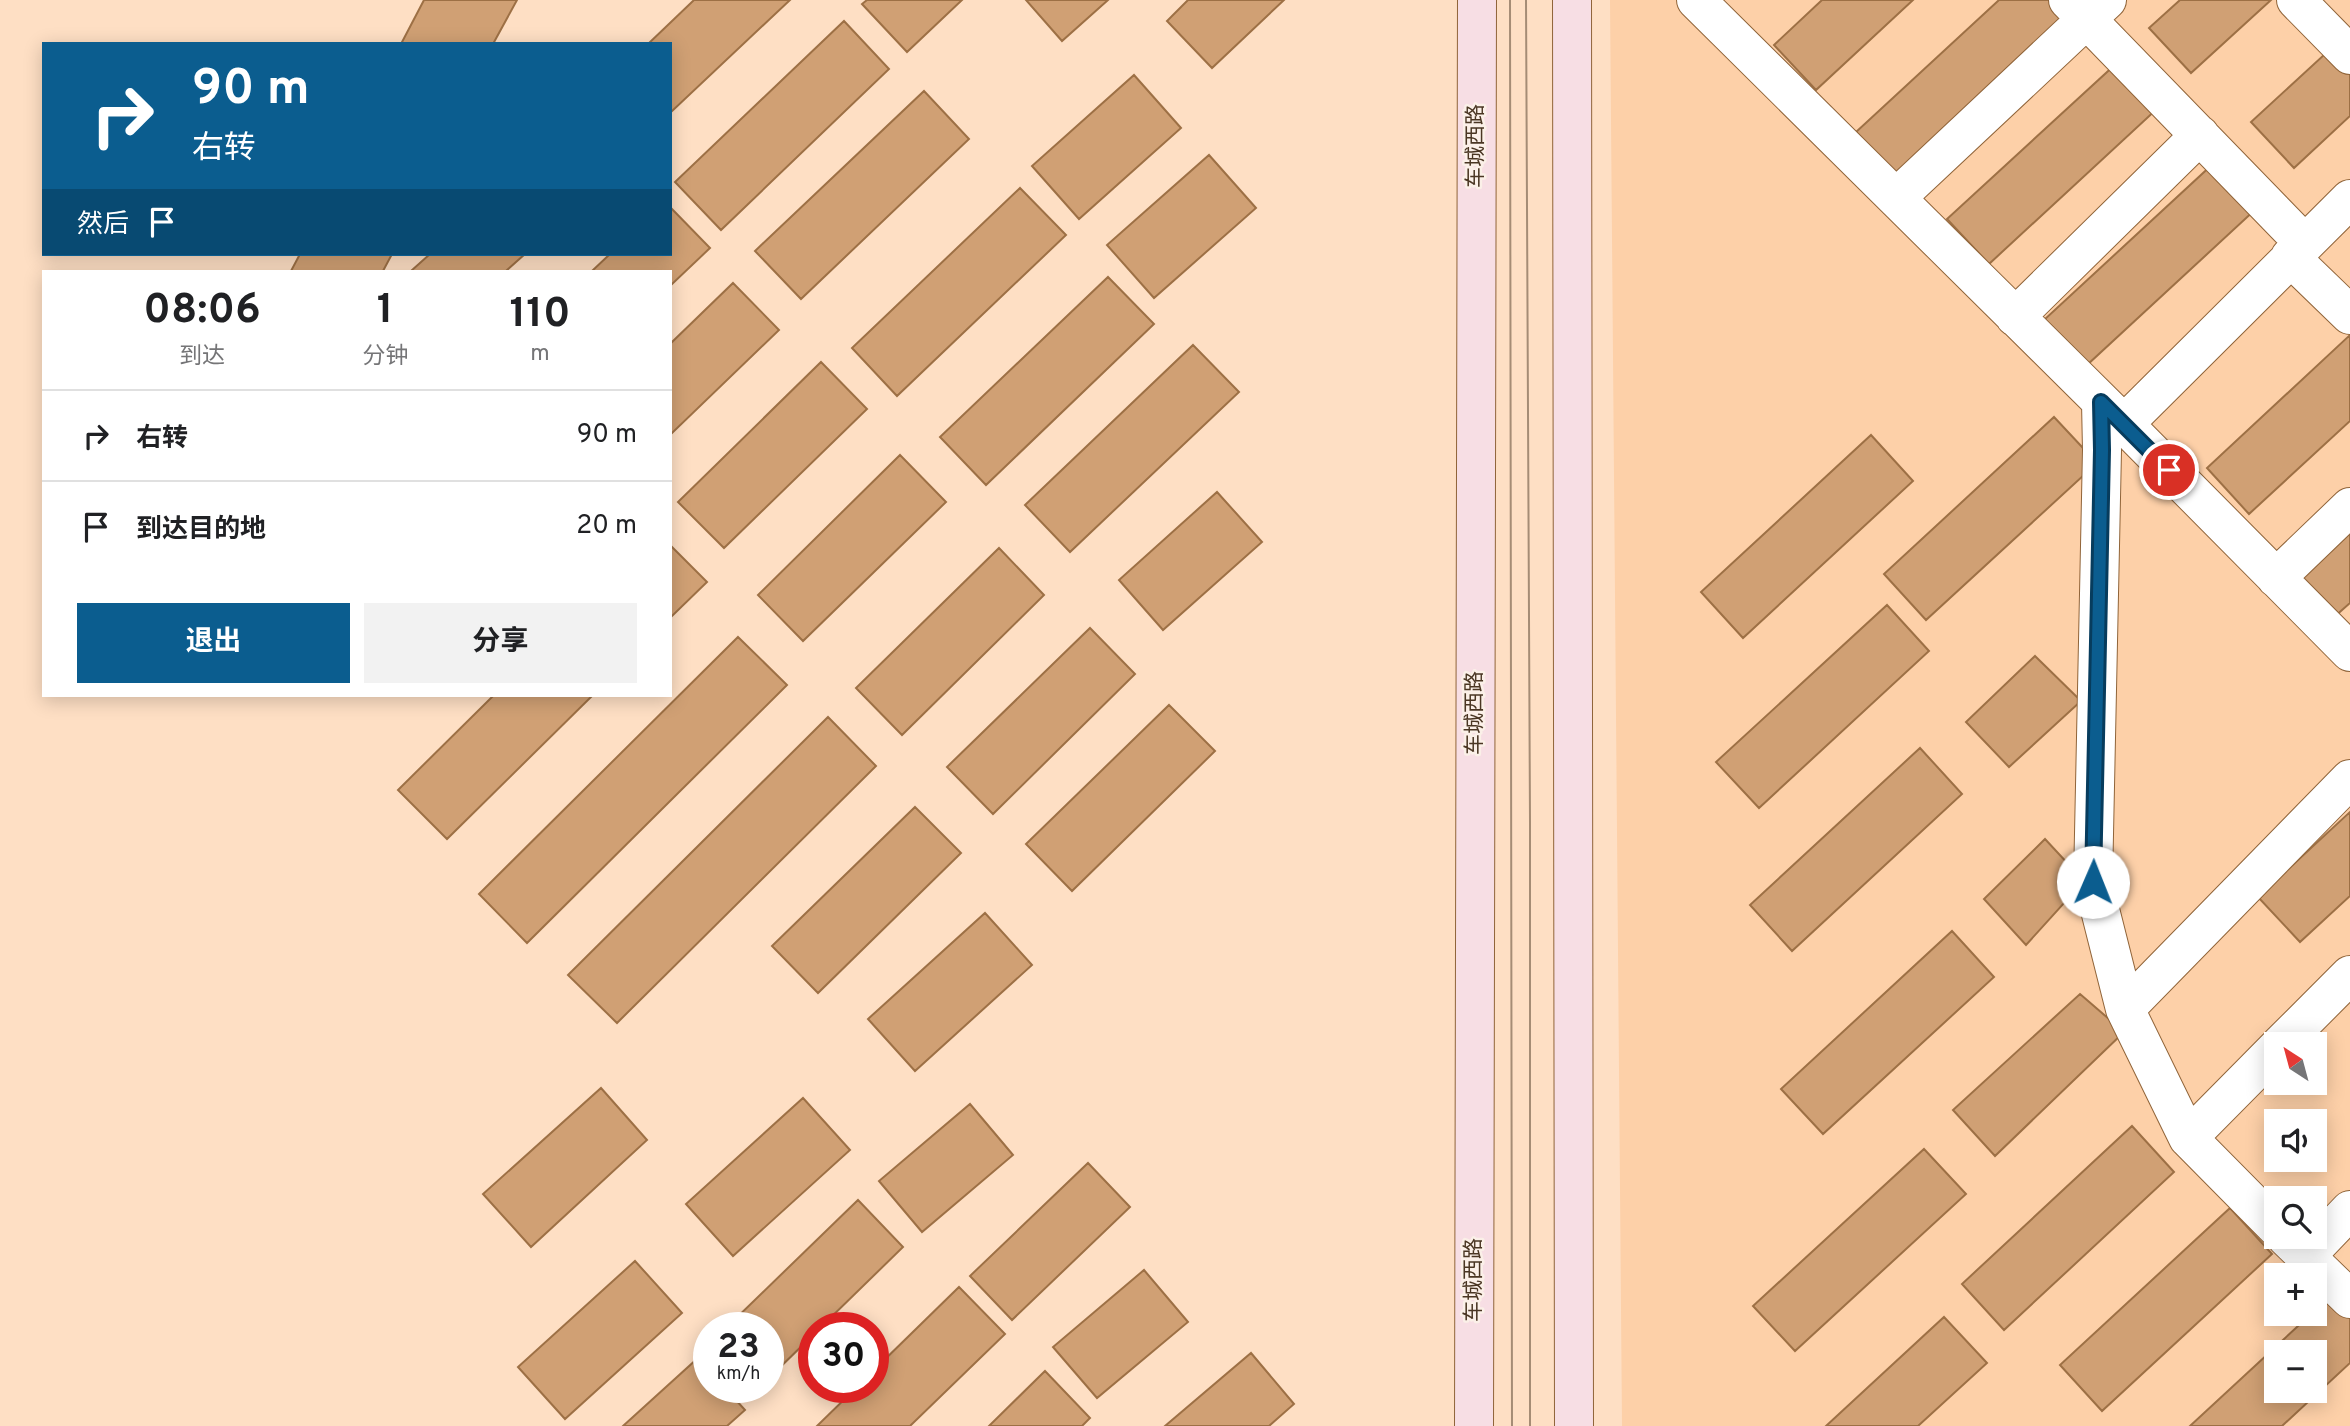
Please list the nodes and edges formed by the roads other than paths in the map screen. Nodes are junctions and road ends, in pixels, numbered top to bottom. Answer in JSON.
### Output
{"nodes":[{"id":1,"x":1477,"y":0,"type":"edge"},
{"id":2,"x":1572,"y":0,"type":"edge"},
{"id":3,"x":1696,"y":0,"type":"edge"},
{"id":4,"x":2296,"y":0,"type":"edge"},
{"id":5,"x":2087,"y":6,"type":"edge"},
{"id":6,"x":2350,"y":55,"type":"edge"},
{"id":7,"x":2200,"y":135,"type":"junction"},
{"id":8,"x":1896,"y":198,"type":"junction"},
{"id":9,"x":2350,"y":199,"type":"edge"},
{"id":10,"x":2297,"y":250,"type":"junction"},
{"id":11,"x":2350,"y":315,"type":"edge"},
{"id":12,"x":2015,"y":317,"type":"junction"},
{"id":13,"x":2112,"y":413,"type":"junction"},
{"id":14,"x":2350,"y":507,"type":"edge"},
{"id":15,"x":2276,"y":578,"type":"junction"},
{"id":16,"x":2350,"y":652,"type":"edge"},
{"id":17,"x":2350,"y":779,"type":"edge"},
{"id":18,"x":2350,"y":975,"type":"edge"},
{"id":19,"x":2125,"y":1009,"type":"junction"},
{"id":20,"x":2294,"y":1032,"type":"edge"},
{"id":21,"x":2264,"y":1062,"type":"edge"},
{"id":22,"x":2188,"y":1138,"type":"junction"},
{"id":23,"x":2350,"y":1210,"type":"edge"},
{"id":24,"x":2264,"y":1215,"type":"edge"},
{"id":25,"x":2327,"y":1226,"type":"edge"},
{"id":26,"x":2298,"y":1249,"type":"edge"},
{"id":27,"x":2350,"y":1299,"type":"edge"},
{"id":28,"x":1474,"y":1426,"type":"edge"},
{"id":29,"x":1574,"y":1426,"type":"edge"}],
"edges":[{"from":1,"to":28,"type":"main road","name":"车城西路"},
{"from":2,"to":29,"type":"main road"},
{"from":3,"to":8,"type":"street"},
{"from":4,"to":6,"type":"street"},
{"from":5,"to":7,"type":"street"},
{"from":5,"to":8,"type":"street"},
{"from":7,"to":10,"type":"street"},
{"from":7,"to":12,"type":"street"},
{"from":8,"to":12,"type":"street"},
{"from":9,"to":10,"type":"street"},
{"from":10,"to":11,"type":"street"},
{"from":10,"to":13,"type":"street"},
{"from":12,"to":13,"type":"street"},
{"from":13,"to":15,"type":"street"},
{"from":13,"to":19,"type":"street"},
{"from":14,"to":15,"type":"street"},
{"from":15,"to":16,"type":"street"},
{"from":17,"to":19,"type":"street"},
{"from":18,"to":20,"type":"street"},
{"from":19,"to":22,"type":"street"},
{"from":21,"to":22,"type":"street"},
{"from":22,"to":24,"type":"street"},
{"from":23,"to":25,"type":"street"},
{"from":26,"to":27,"type":"street"}]}
